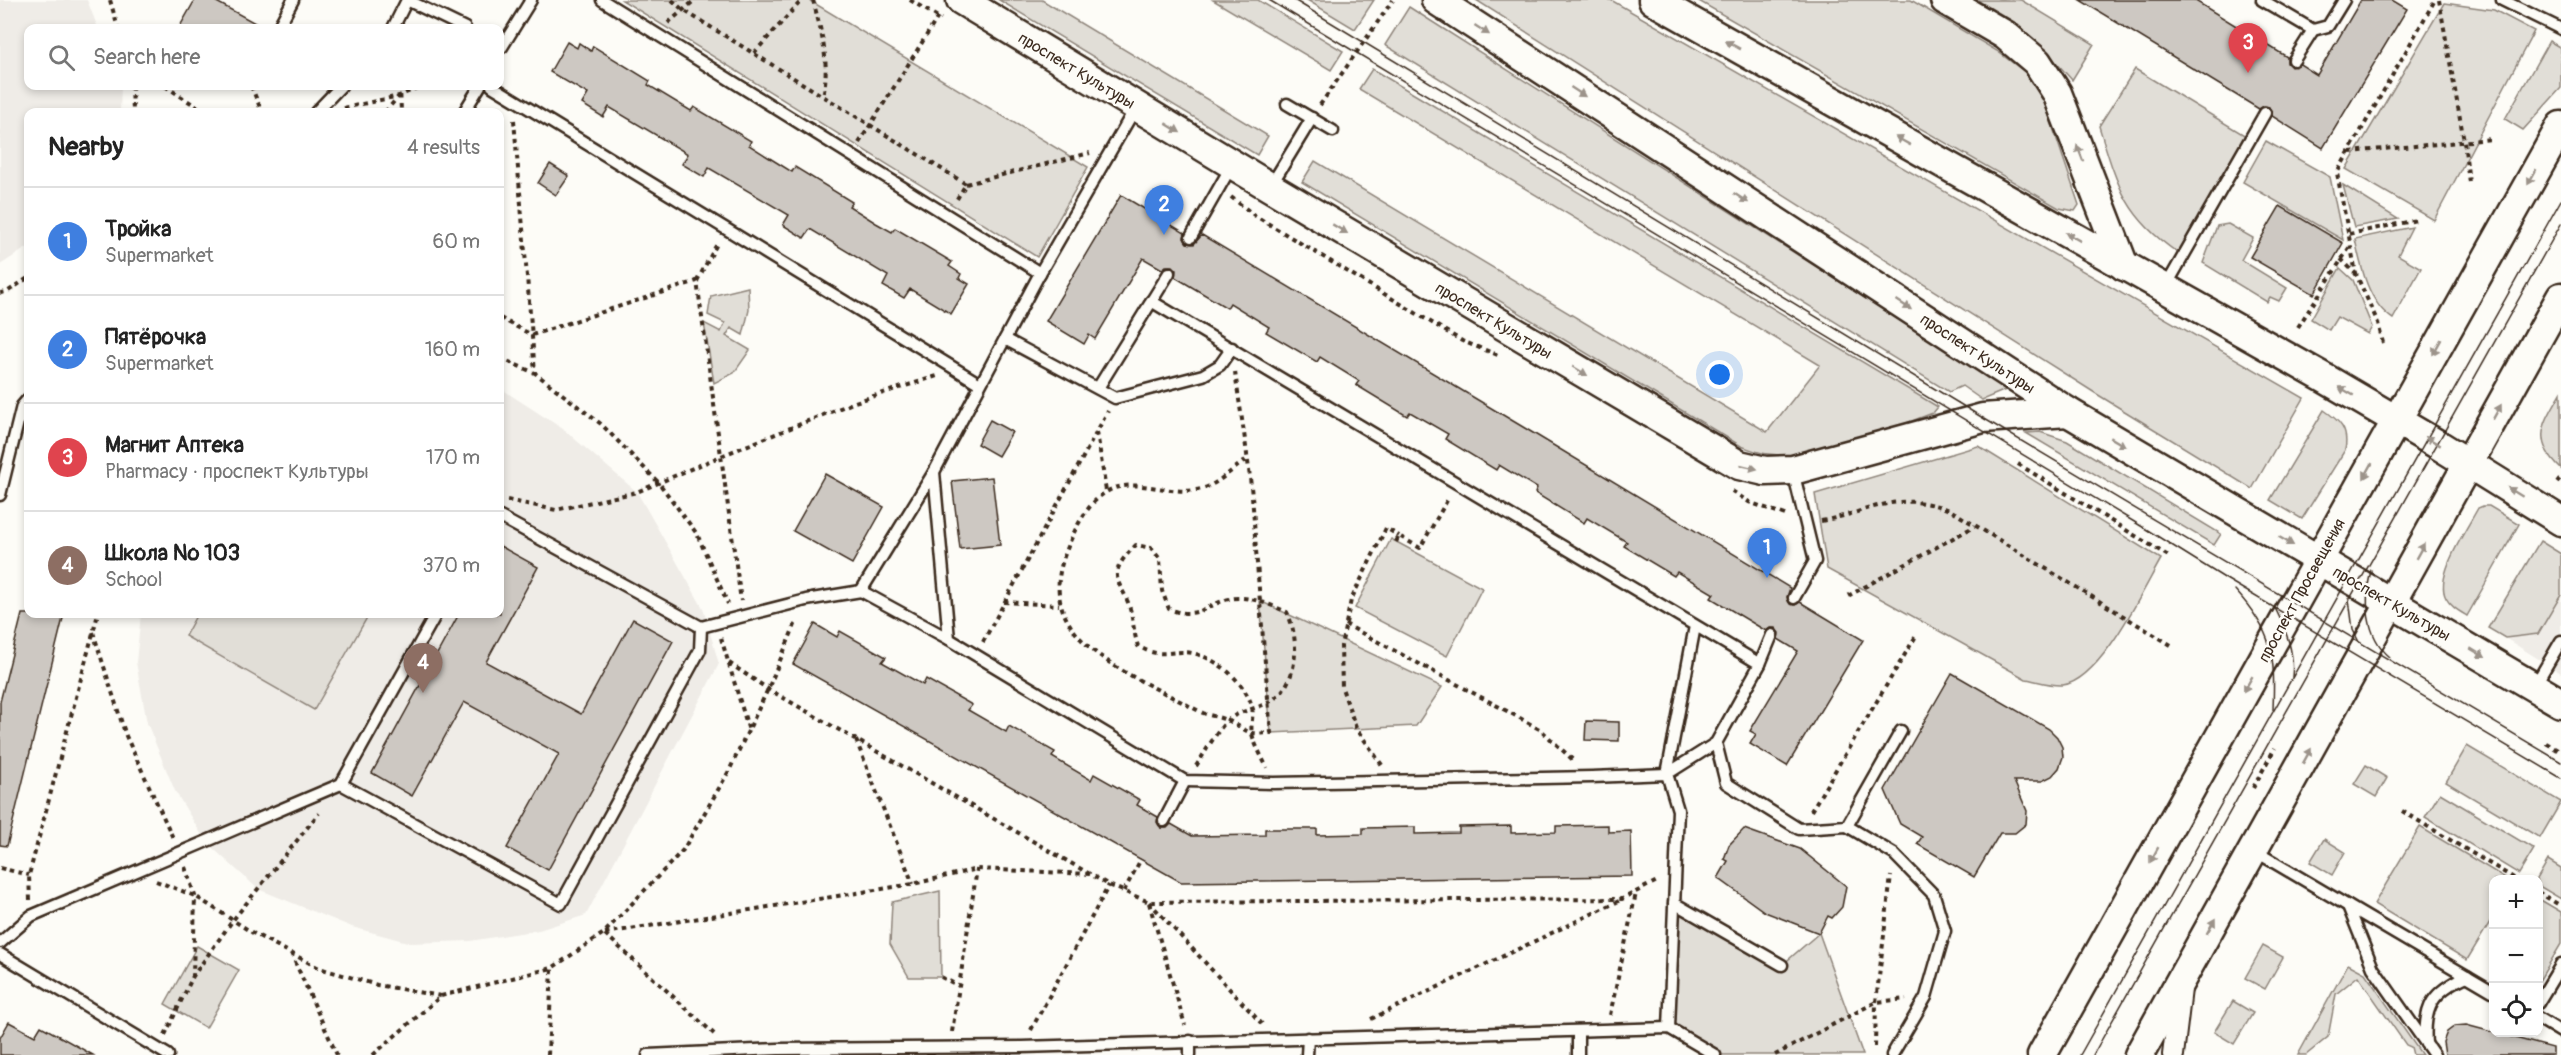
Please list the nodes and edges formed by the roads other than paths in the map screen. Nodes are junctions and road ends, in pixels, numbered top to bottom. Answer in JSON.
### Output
{"nodes":[{"id":1,"x":293,"y":0,"type":"edge"},
{"id":2,"x":407,"y":0,"type":"edge"},
{"id":3,"x":531,"y":0,"type":"edge"},
{"id":4,"x":602,"y":0,"type":"edge"},
{"id":5,"x":961,"y":0,"type":"edge"},
{"id":6,"x":1436,"y":0,"type":"edge"},
{"id":7,"x":1653,"y":0,"type":"edge"},
{"id":8,"x":1945,"y":0,"type":"edge"},
{"id":9,"x":2262,"y":0,"type":"edge"},
{"id":10,"x":2343,"y":0,"type":"edge"},
{"id":11,"x":2502,"y":0,"type":"edge"},
{"id":12,"x":280,"y":24,"type":"edge"},
{"id":13,"x":395,"y":24,"type":"edge"},
{"id":14,"x":457,"y":24,"type":"edge"},
{"id":15,"x":2561,"y":29,"type":"edge"},
{"id":16,"x":2313,"y":30,"type":"junction"},
{"id":17,"x":504,"y":42,"type":"edge"},
{"id":18,"x":2294,"y":60,"type":"dead end"},
{"id":19,"x":338,"y":90,"type":"edge"},
{"id":20,"x":478,"y":90,"type":"edge"},
{"id":21,"x":499,"y":90,"type":"edge"},
{"id":22,"x":1287,"y":104,"type":"dead end"},
{"id":23,"x":1137,"y":105,"type":"junction"},
{"id":24,"x":320,"y":108,"type":"edge"},
{"id":25,"x":466,"y":108,"type":"edge"},
{"id":26,"x":2265,"y":112,"type":"dead end"},
{"id":27,"x":1312,"y":118,"type":"junction"},
{"id":28,"x":2561,"y":126,"type":"edge"},
{"id":29,"x":1333,"y":131,"type":"dead end"},
{"id":30,"x":1232,"y":164,"type":"junction"},
{"id":31,"x":1270,"y":187,"type":"junction"},
{"id":32,"x":1191,"y":237,"type":"dead end"},
{"id":33,"x":2124,"y":266,"type":"junction"},
{"id":34,"x":1040,"y":273,"type":"junction"},
{"id":35,"x":1169,"y":273,"type":"dead end"},
{"id":36,"x":2164,"y":289,"type":"junction"},
{"id":37,"x":2561,"y":297,"type":"edge"},
{"id":38,"x":1151,"y":301,"type":"junction"},
{"id":39,"x":1005,"y":339,"type":"junction"},
{"id":40,"x":1232,"y":348,"type":"junction"},
{"id":41,"x":980,"y":384,"type":"junction"},
{"id":42,"x":1098,"y":388,"type":"junction"},
{"id":43,"x":24,"y":404,"type":"edge"},
{"id":44,"x":2068,"y":412,"type":"junction"},
{"id":45,"x":2396,"y":420,"type":"junction"},
{"id":46,"x":2469,"y":463,"type":"junction"},
{"id":47,"x":1793,"y":470,"type":"junction"},
{"id":48,"x":934,"y":472,"type":"junction"},
{"id":49,"x":0,"y":495,"type":"edge"},
{"id":50,"x":504,"y":519,"type":"edge"},
{"id":51,"x":2561,"y":521,"type":"edge"},
{"id":52,"x":2318,"y":560,"type":"junction"},
{"id":53,"x":861,"y":591,"type":"junction"},
{"id":54,"x":1794,"y":598,"type":"dead end"},
{"id":55,"x":2392,"y":602,"type":"junction"},
{"id":56,"x":434,"y":618,"type":"edge"},
{"id":57,"x":1695,"y":626,"type":"junction"},
{"id":58,"x":701,"y":627,"type":"junction"},
{"id":59,"x":1772,"y":635,"type":"dead end"},
{"id":60,"x":949,"y":639,"type":"junction"},
{"id":61,"x":2561,"y":641,"type":"edge"},
{"id":62,"x":2557,"y":658,"type":"edge"},
{"id":63,"x":1760,"y":664,"type":"junction"},
{"id":64,"x":2534,"y":687,"type":"junction"},
{"id":65,"x":2561,"y":703,"type":"edge"},
{"id":66,"x":1900,"y":731,"type":"dead end"},
{"id":67,"x":1716,"y":743,"type":"junction"},
{"id":68,"x":1667,"y":774,"type":"junction"},
{"id":69,"x":1185,"y":781,"type":"junction"},
{"id":70,"x":341,"y":784,"type":"junction"},
{"id":71,"x":1164,"y":821,"type":"dead end"},
{"id":72,"x":1847,"y":826,"type":"junction"},
{"id":73,"x":2253,"y":850,"type":"junction"},
{"id":74,"x":1674,"y":903,"type":"junction"},
{"id":75,"x":2348,"y":906,"type":"junction"},
{"id":76,"x":0,"y":943,"type":"edge"},
{"id":77,"x":0,"y":954,"type":"edge"},
{"id":78,"x":1782,"y":965,"type":"dead end"},
{"id":79,"x":2561,"y":965,"type":"edge"},
{"id":80,"x":2467,"y":976,"type":"junction"},
{"id":81,"x":2183,"y":977,"type":"junction"},
{"id":82,"x":2489,"y":990,"type":"edge"},
{"id":83,"x":2543,"y":995,"type":"edge"},
{"id":84,"x":2543,"y":1021,"type":"edge"},
{"id":85,"x":1669,"y":1028,"type":"junction"},
{"id":86,"x":1578,"y":1031,"type":"junction"},
{"id":87,"x":2561,"y":1032,"type":"edge"},
{"id":88,"x":1308,"y":1038,"type":"junction"},
{"id":89,"x":1190,"y":1041,"type":"junction"},
{"id":90,"x":2426,"y":1044,"type":"junction"},
{"id":91,"x":891,"y":1051,"type":"edge"},
{"id":92,"x":163,"y":1052,"type":"edge"},
{"id":93,"x":778,"y":1052,"type":"edge"},
{"id":94,"x":716,"y":1053,"type":"edge"},
{"id":95,"x":648,"y":1055,"type":"edge"},
{"id":96,"x":1190,"y":1055,"type":"edge"},
{"id":97,"x":1307,"y":1055,"type":"edge"},
{"id":98,"x":1578,"y":1055,"type":"edge"},
{"id":99,"x":1715,"y":1055,"type":"edge"},
{"id":100,"x":1892,"y":1055,"type":"edge"},
{"id":101,"x":2042,"y":1055,"type":"edge"},
{"id":102,"x":2139,"y":1055,"type":"edge"},
{"id":103,"x":2173,"y":1055,"type":"edge"},
{"id":104,"x":2434,"y":1055,"type":"edge"}],
"edges":[{"from":1,"to":12,"type":"lane"},
{"from":2,"to":13,"type":"lane"},
{"from":2,"to":14,"type":"lane"},
{"from":3,"to":17,"type":"lane"},
{"from":4,"to":34,"type":"lane"},
{"from":5,"to":23,"type":"main road","name":"проспект Культуры"},
{"from":6,"to":44,"type":"main road","name":"проспект Культуры","one_way":true},
{"from":33,"to":7,"type":"main road","one_way":true},
{"from":33,"to":8,"type":"main road","one_way":true},
{"from":9,"to":16,"type":"lane"},
{"from":10,"to":16,"type":"lane"},
{"from":11,"to":15,"type":"lane"},
{"from":16,"to":18,"type":"lane"},
{"from":19,"to":24,"type":"lane"},
{"from":20,"to":25,"type":"lane"},
{"from":21,"to":41,"type":"lane"},
{"from":22,"to":27,"type":"lane"},
{"from":23,"to":30,"type":"main road","name":"проспект Культуры","one_way":true},
{"from":23,"to":34,"type":"lane"},
{"from":26,"to":36,"type":"lane"},
{"from":27,"to":29,"type":"lane"},
{"from":27,"to":31,"type":"lane"},
{"from":28,"to":45,"type":"main road","name":"проспект Просвещения","one_way":true},
{"from":30,"to":31,"type":"main road","name":"проспект Культуры"},
{"from":30,"to":32,"type":"lane"},
{"from":31,"to":47,"type":"main road","name":"проспект Культуры","one_way":true},
{"from":33,"to":36,"type":"main road"},
{"from":34,"to":39,"type":"lane"},
{"from":35,"to":38,"type":"lane"},
{"from":45,"to":36,"type":"main road","one_way":true},
{"from":46,"to":37,"type":"main road","one_way":true},
{"from":38,"to":40,"type":"lane"},
{"from":38,"to":42,"type":"lane"},
{"from":39,"to":41,"type":"lane"},
{"from":39,"to":42,"type":"lane"},
{"from":40,"to":42,"type":"lane"},
{"from":40,"to":57,"type":"lane"},
{"from":41,"to":48,"type":"lane"},
{"from":43,"to":49,"type":"lane"},
{"from":44,"to":47,"type":"main road","name":"проспект Культуры"},
{"from":44,"to":52,"type":"main road","name":"проспект Культуры","one_way":true},
{"from":46,"to":45,"type":"main road","one_way":true},
{"from":45,"to":52,"type":"main road","name":"проспект Просвещения","one_way":true},
{"from":51,"to":46,"type":"main road","one_way":true},
{"from":55,"to":46,"type":"main road","one_way":true},
{"from":47,"to":54,"type":"lane"},
{"from":48,"to":53,"type":"lane"},
{"from":48,"to":60,"type":"lane"},
{"from":50,"to":58,"type":"lane"},
{"from":52,"to":55,"type":"main road","name":"проспект Культуры"},
{"from":52,"to":101,"type":"main road","name":"проспект Просвещения","one_way":true},
{"from":53,"to":58,"type":"lane"},
{"from":53,"to":60,"type":"lane"},
{"from":55,"to":64,"type":"main road","name":"проспект Культуры","one_way":true},
{"from":73,"to":55,"type":"main road","one_way":true},
{"from":56,"to":70,"type":"lane"},
{"from":57,"to":63,"type":"lane"},
{"from":57,"to":68,"type":"lane"},
{"from":58,"to":70,"type":"lane"},
{"from":59,"to":63,"type":"lane"},
{"from":60,"to":69,"type":"lane"},
{"from":61,"to":62,"type":"lane"},
{"from":62,"to":64,"type":"lane"},
{"from":63,"to":67,"type":"lane"},
{"from":64,"to":65,"type":"main road","name":"проспект Культуры"},
{"from":66,"to":72,"type":"lane"},
{"from":67,"to":68,"type":"lane"},
{"from":67,"to":72,"type":"lane"},
{"from":68,"to":69,"type":"lane"},
{"from":68,"to":74,"type":"lane"},
{"from":69,"to":71,"type":"lane"},
{"from":70,"to":76,"type":"lane"},
{"from":72,"to":100,"type":"lane"},
{"from":73,"to":75,"type":"lane"},
{"from":81,"to":73,"type":"main road","one_way":true},
{"from":74,"to":78,"type":"lane"},
{"from":74,"to":85,"type":"lane"},
{"from":75,"to":80,"type":"lane"},
{"from":75,"to":90,"type":"lane"},
{"from":77,"to":92,"type":"lane"},
{"from":79,"to":83,"type":"lane"},
{"from":80,"to":82,"type":"lane"},
{"from":80,"to":90,"type":"lane"},
{"from":81,"to":102,"type":"main road"},
{"from":81,"to":103,"type":"street"},
{"from":84,"to":87,"type":"lane"},
{"from":85,"to":86,"type":"lane"},
{"from":85,"to":99,"type":"lane"},
{"from":86,"to":88,"type":"lane"},
{"from":86,"to":98,"type":"lane"},
{"from":88,"to":89,"type":"lane"},
{"from":88,"to":97,"type":"lane"},
{"from":89,"to":91,"type":"lane"},
{"from":89,"to":96,"type":"lane"},
{"from":90,"to":104,"type":"lane"},
{"from":91,"to":93,"type":"lane"},
{"from":93,"to":94,"type":"lane"},
{"from":94,"to":95,"type":"lane"}]}
